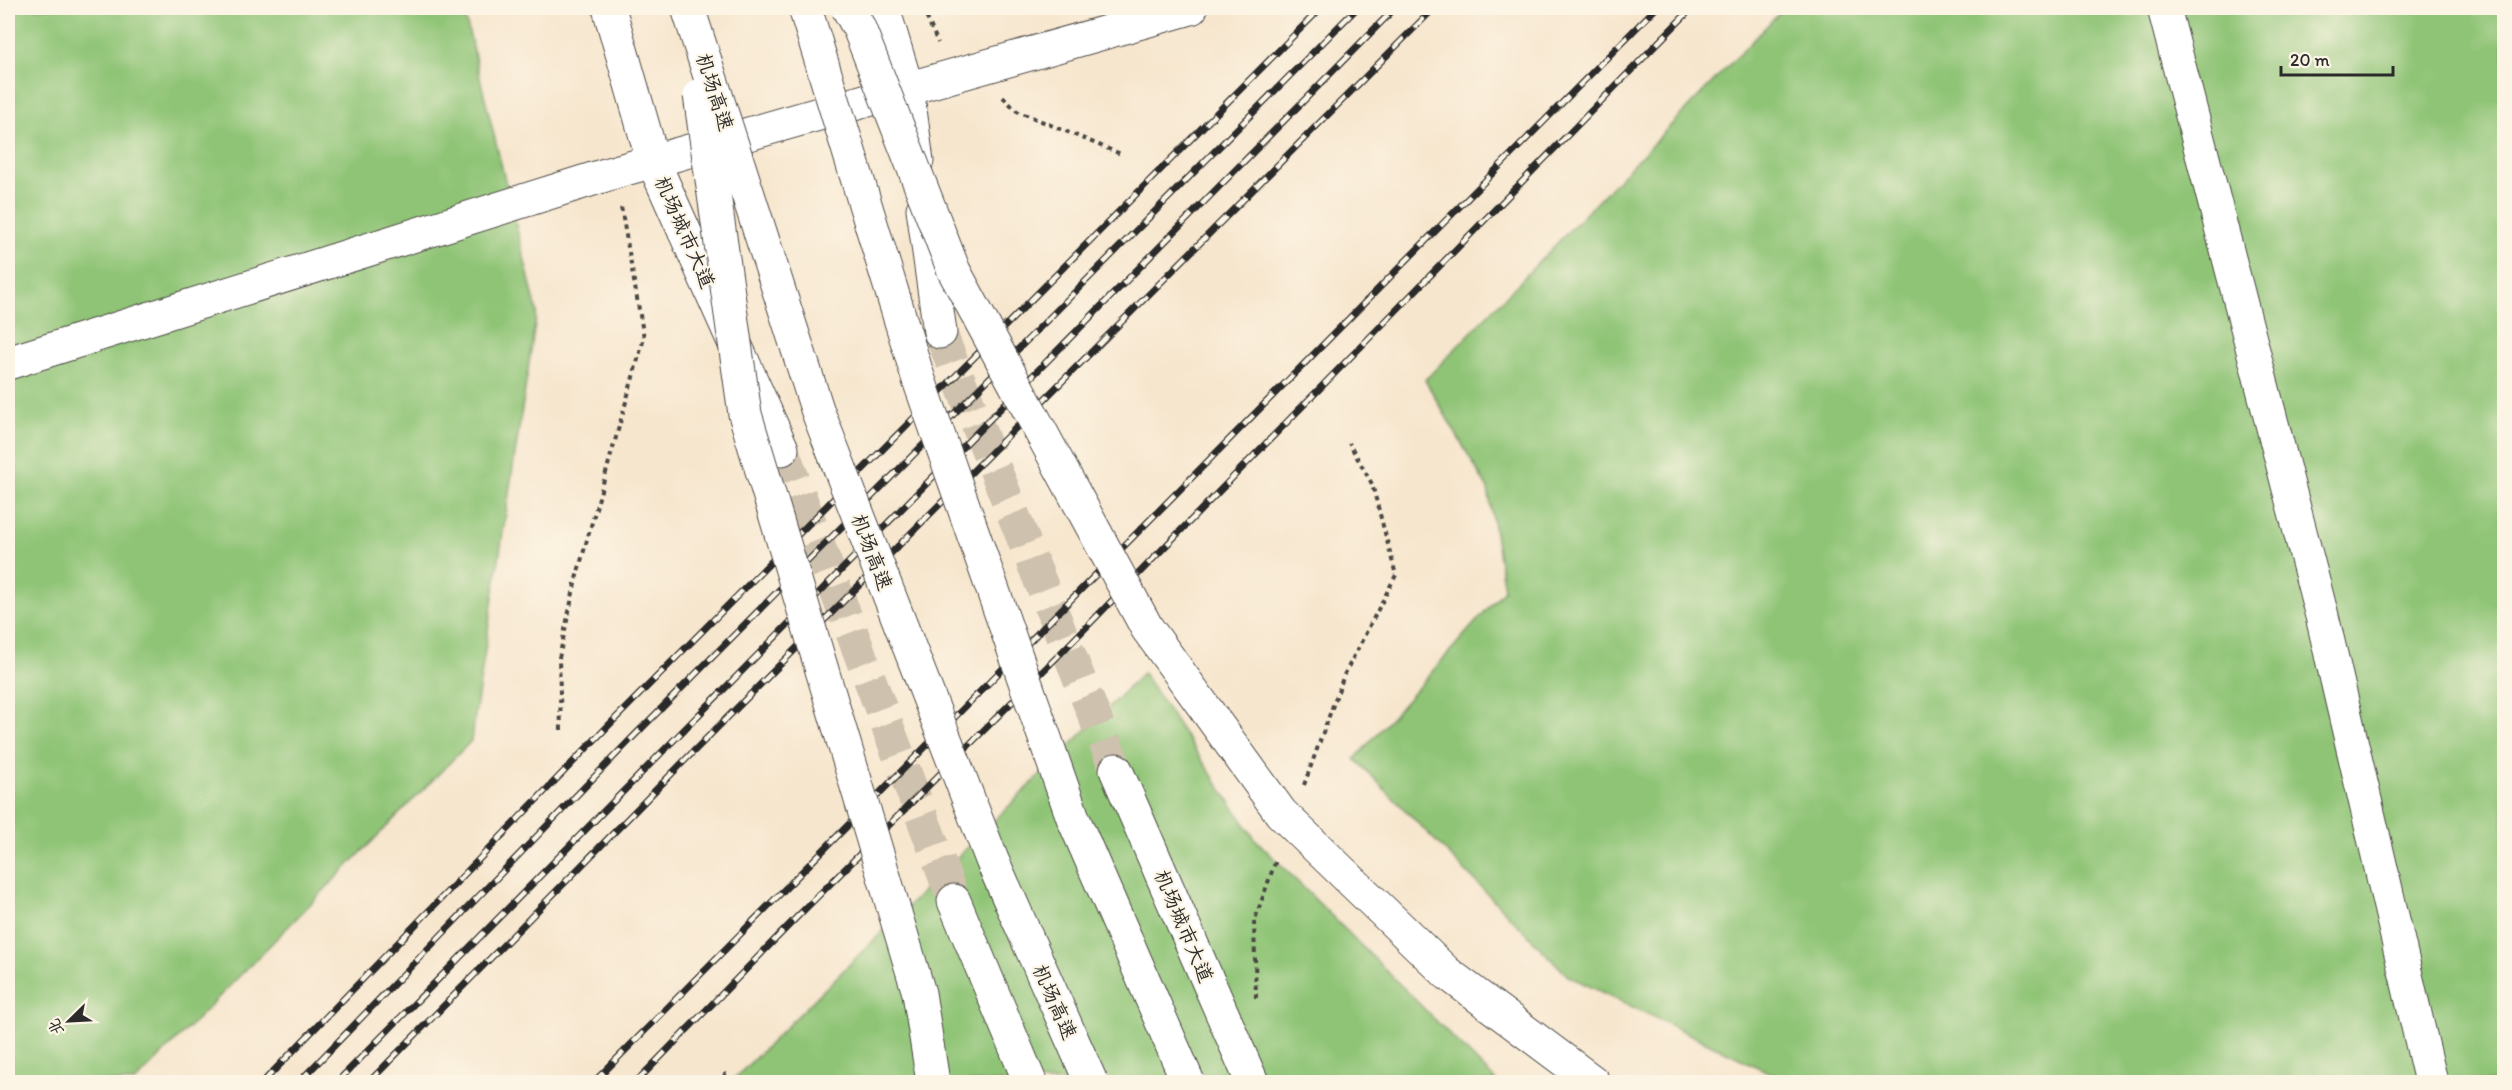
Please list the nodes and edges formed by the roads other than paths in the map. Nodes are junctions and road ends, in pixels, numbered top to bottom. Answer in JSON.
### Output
{"nodes":[{"id":1,"x":609,"y":8,"type":"edge"},
{"id":2,"x":688,"y":8,"type":"edge"},
{"id":3,"x":805,"y":8,"type":"edge"},
{"id":4,"x":848,"y":8,"type":"edge"},
{"id":5,"x":883,"y":8,"type":"edge"},
{"id":6,"x":1191,"y":8,"type":"edge"},
{"id":7,"x":2164,"y":8,"type":"edge"},
{"id":8,"x":907,"y":88,"type":"junction"},
{"id":9,"x":653,"y":161,"type":"junction"},
{"id":10,"x":940,"y":332,"type":"tunnel mouth"},
{"id":11,"x":8,"y":363,"type":"edge"},
{"id":12,"x":782,"y":449,"type":"tunnel mouth"},
{"id":13,"x":1116,"y":770,"type":"tunnel mouth"},
{"id":14,"x":954,"y":901,"type":"tunnel mouth"},
{"id":15,"x":933,"y":1083,"type":"edge"},
{"id":16,"x":1030,"y":1083,"type":"edge"},
{"id":17,"x":1091,"y":1083,"type":"edge"},
{"id":18,"x":1188,"y":1083,"type":"edge"},
{"id":19,"x":1252,"y":1083,"type":"edge"},
{"id":20,"x":1593,"y":1083,"type":"edge"},
{"id":21,"x":2431,"y":1083,"type":"edge"}],
"edges":[{"from":1,"to":9,"type":"main road","name":"机场城市大道"},
{"from":2,"to":15,"type":"main road","bridge":true},
{"from":2,"to":17,"type":"main road","name":"机场高速","bridge":true},
{"from":3,"to":18,"type":"main road","bridge":true},
{"from":4,"to":20,"type":"main road","bridge":true},
{"from":5,"to":8,"type":"main road"},
{"from":6,"to":8,"type":"main road"},
{"from":7,"to":21,"type":"main road"},
{"from":8,"to":9,"type":"main road"},
{"from":8,"to":10,"type":"main road"},
{"from":9,"to":11,"type":"main road"},
{"from":9,"to":12,"type":"main road","name":"机场城市大道"},
{"from":13,"to":19,"type":"main road","name":"机场城市大道"},
{"from":14,"to":16,"type":"main road"}]}
